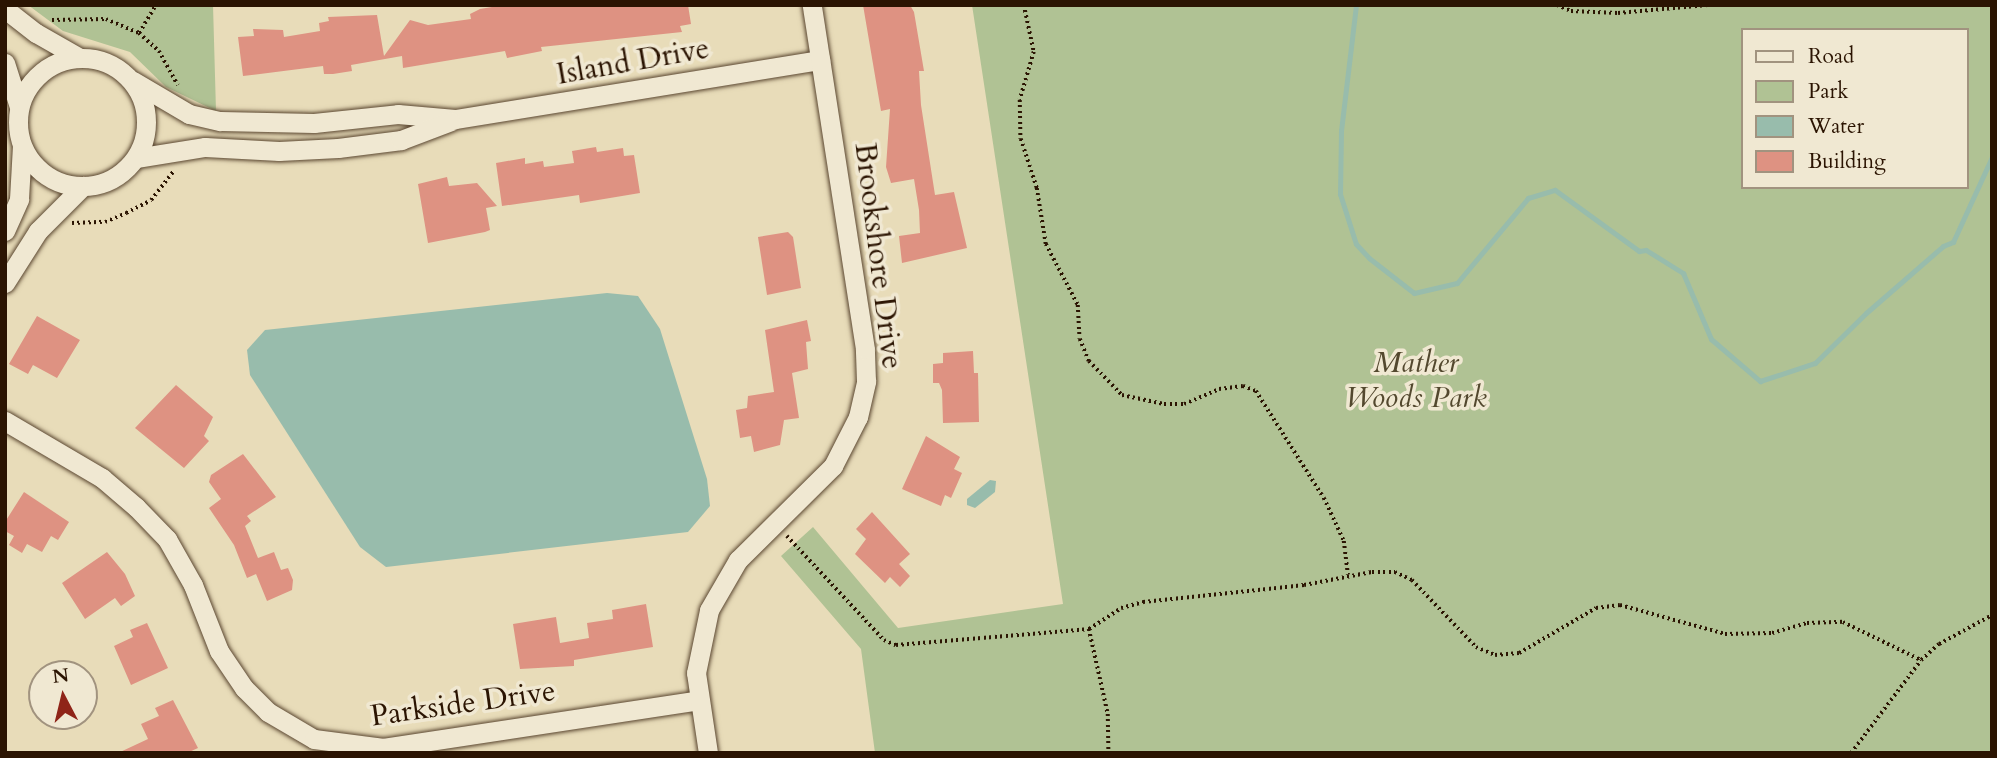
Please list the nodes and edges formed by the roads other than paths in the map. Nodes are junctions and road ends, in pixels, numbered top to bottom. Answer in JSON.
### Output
{"nodes":[{"id":1,"x":813,"y":5,"type":"edge"},
{"id":2,"x":5,"y":9,"type":"edge"},
{"id":3,"x":78,"y":57,"type":"junction"},
{"id":4,"x":820,"y":60,"type":"junction"},
{"id":5,"x":5,"y":63,"type":"edge"},
{"id":6,"x":133,"y":81,"type":"junction"},
{"id":7,"x":19,"y":107,"type":"junction"},
{"id":8,"x":455,"y":119,"type":"junction"},
{"id":9,"x":22,"y":146,"type":"junction"},
{"id":10,"x":136,"y":158,"type":"junction"},
{"id":11,"x":83,"y":186,"type":"junction"},
{"id":12,"x":5,"y":231,"type":"edge"},
{"id":13,"x":5,"y":283,"type":"edge"},
{"id":14,"x":5,"y":421,"type":"edge"},
{"id":15,"x":699,"y":700,"type":"junction"},
{"id":16,"x":708,"y":753,"type":"edge"}],
"edges":[{"from":1,"to":4,"type":"street","name":"Brookshore Drive"},
{"from":2,"to":3,"type":"street"},
{"from":3,"to":6,"type":"street"},
{"from":3,"to":7,"type":"street"},
{"from":4,"to":8,"type":"street","name":"Island Drive"},
{"from":4,"to":15,"type":"street","name":"Brookshore Drive"},
{"from":5,"to":7,"type":"street"},
{"from":6,"to":8,"type":"street","name":"Island Drive"},
{"from":6,"to":10,"type":"street"},
{"from":7,"to":9,"type":"street"},
{"from":8,"to":10,"type":"street","name":"Island Drive"},
{"from":9,"to":11,"type":"street"},
{"from":9,"to":12,"type":"street"},
{"from":10,"to":11,"type":"street"},
{"from":11,"to":13,"type":"street"},
{"from":14,"to":15,"type":"street","name":"Parkside Drive"},
{"from":15,"to":16,"type":"street","name":"Brookshore Drive"}]}
